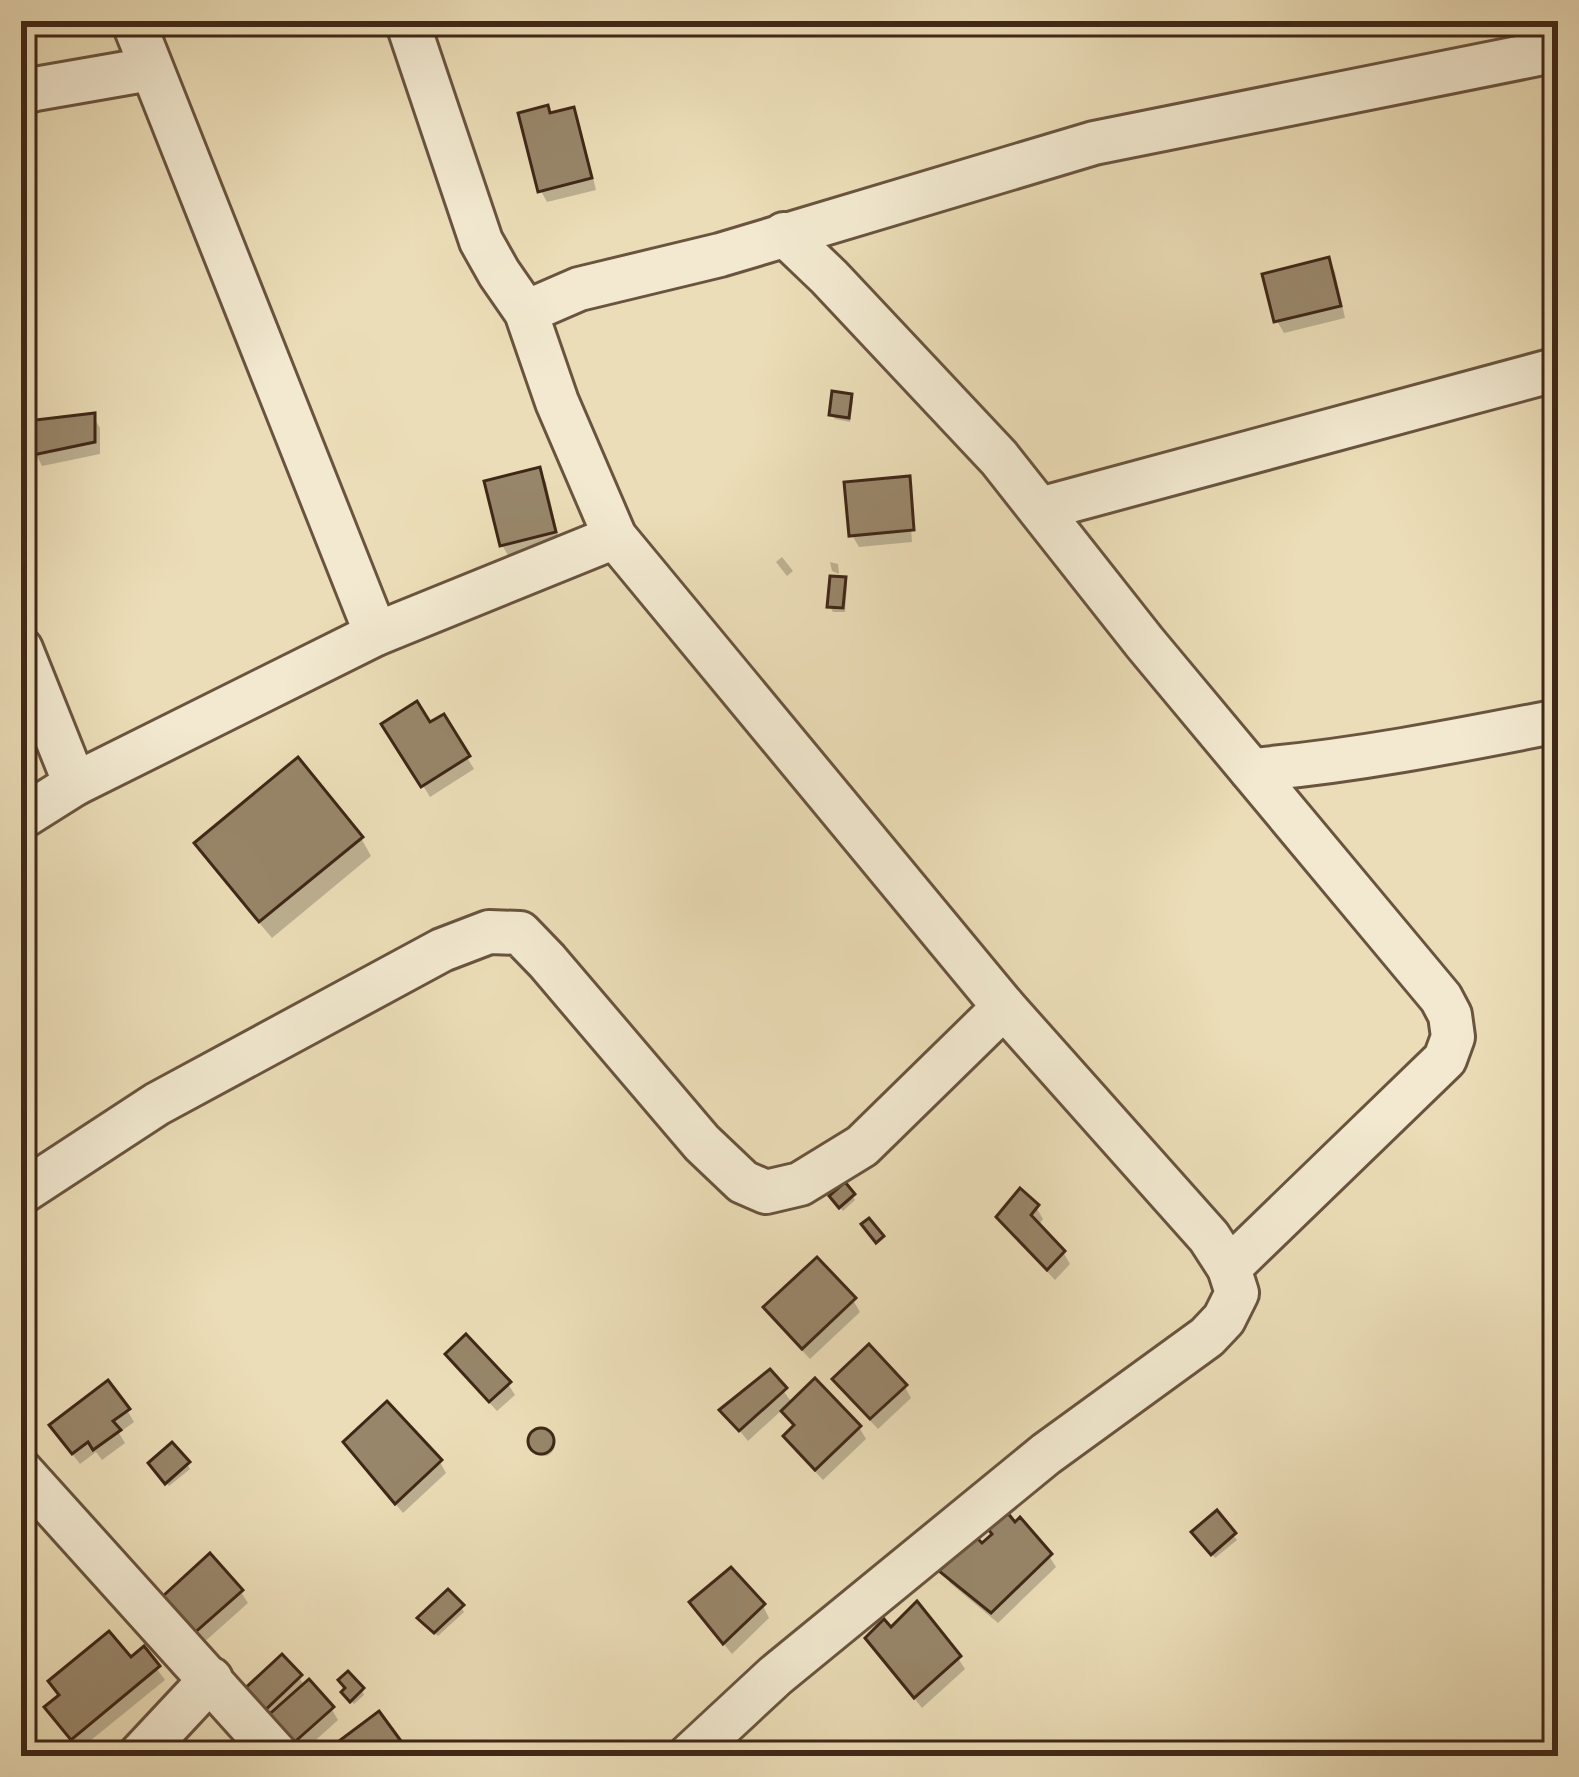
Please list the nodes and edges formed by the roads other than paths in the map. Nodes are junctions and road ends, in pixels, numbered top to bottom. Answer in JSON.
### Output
{"nodes":[{"id":1,"x":134,"y":21,"type":"edge"},
{"id":2,"x":407,"y":21,"type":"edge"},
{"id":3,"x":1558,"y":50,"type":"edge"},
{"id":4,"x":150,"y":69,"type":"junction"},
{"id":5,"x":21,"y":94,"type":"edge"},
{"id":6,"x":784,"y":234,"type":"junction"},
{"id":7,"x":526,"y":312,"type":"junction"},
{"id":8,"x":1558,"y":370,"type":"edge"},
{"id":9,"x":1040,"y":509,"type":"junction"},
{"id":10,"x":615,"y":537,"type":"junction"},
{"id":11,"x":376,"y":634,"type":"junction"},
{"id":12,"x":21,"y":649,"type":"edge"},
{"id":13,"x":1558,"y":721,"type":"edge"},
{"id":14,"x":1252,"y":770,"type":"junction"},
{"id":15,"x":75,"y":784,"type":"junction"},
{"id":16,"x":21,"y":818,"type":"edge"},
{"id":17,"x":1004,"y":1006,"type":"junction"},
{"id":18,"x":21,"y":1193,"type":"edge"},
{"id":19,"x":1229,"y":1268,"type":"junction"},
{"id":20,"x":21,"y":1471,"type":"edge"},
{"id":21,"x":211,"y":1678,"type":"junction"},
{"id":22,"x":139,"y":1756,"type":"edge"},
{"id":23,"x":278,"y":1756,"type":"edge"},
{"id":24,"x":689,"y":1756,"type":"edge"}],
"edges":[{"from":1,"to":4,"type":"street"},
{"from":2,"to":7,"type":"street"},
{"from":3,"to":6,"type":"street"},
{"from":4,"to":5,"type":"street"},
{"from":4,"to":11,"type":"street"},
{"from":6,"to":7,"type":"street"},
{"from":6,"to":9,"type":"street"},
{"from":7,"to":10,"type":"street"},
{"from":8,"to":9,"type":"street"},
{"from":9,"to":14,"type":"street"},
{"from":10,"to":11,"type":"street"},
{"from":10,"to":17,"type":"street"},
{"from":11,"to":15,"type":"street"},
{"from":12,"to":15,"type":"street"},
{"from":13,"to":14,"type":"street"},
{"from":14,"to":19,"type":"street"},
{"from":15,"to":16,"type":"street"},
{"from":17,"to":18,"type":"street"},
{"from":17,"to":19,"type":"street"},
{"from":19,"to":24,"type":"street"},
{"from":20,"to":21,"type":"street"},
{"from":21,"to":22,"type":"street"},
{"from":21,"to":23,"type":"street"}]}
